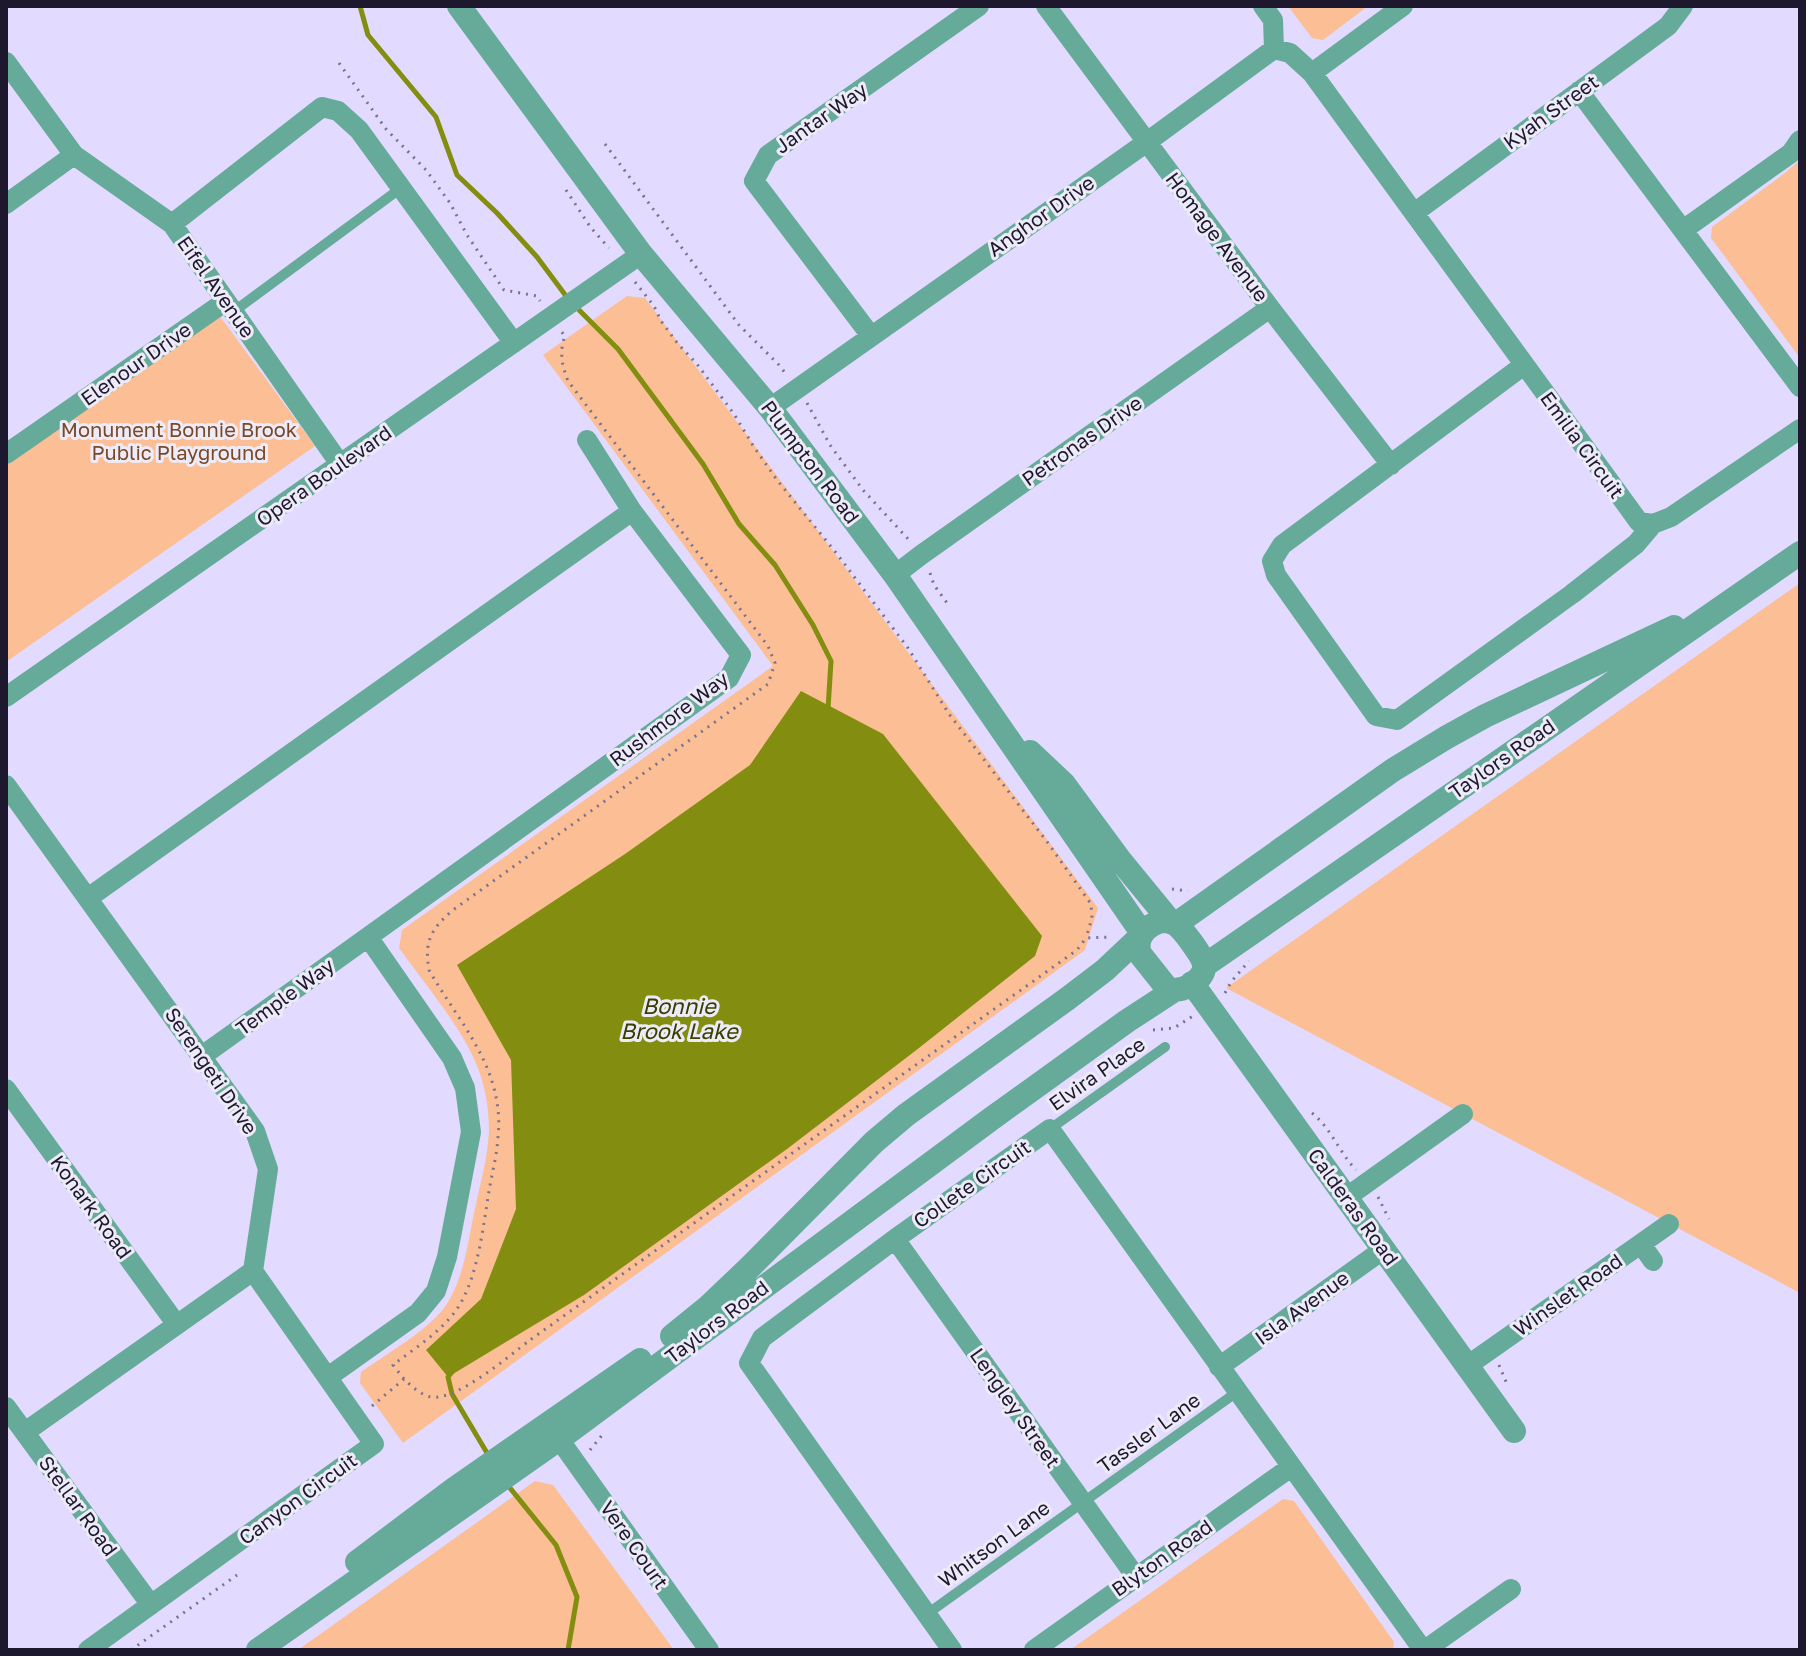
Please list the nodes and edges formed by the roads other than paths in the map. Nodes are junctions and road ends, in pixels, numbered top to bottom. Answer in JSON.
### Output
{"nodes":[{"id":1,"x":459,"y":6,"type":"edge"},
{"id":2,"x":979,"y":6,"type":"edge"},
{"id":3,"x":1046,"y":6,"type":"edge"},
{"id":4,"x":1263,"y":6,"type":"edge"},
{"id":5,"x":1403,"y":6,"type":"edge"},
{"id":6,"x":1683,"y":6,"type":"edge"},
{"id":7,"x":1274,"y":49,"type":"junction"},
{"id":8,"x":6,"y":62,"type":"edge"},
{"id":9,"x":1312,"y":73,"type":"junction"},
{"id":10,"x":1579,"y":91,"type":"junction"},
{"id":11,"x":1800,"y":140,"type":"edge"},
{"id":12,"x":1147,"y":142,"type":"junction"},
{"id":13,"x":74,"y":155,"type":"junction"},
{"id":14,"x":401,"y":188,"type":"junction"},
{"id":15,"x":6,"y":204,"type":"edge"},
{"id":16,"x":1414,"y":213,"type":"junction"},
{"id":17,"x":172,"y":224,"type":"junction"},
{"id":18,"x":1683,"y":230,"type":"junction"},
{"id":19,"x":632,"y":260,"type":"junction"},
{"id":20,"x":230,"y":306,"type":"junction"},
{"id":21,"x":1270,"y":308,"type":"junction"},
{"id":22,"x":871,"y":336,"type":"junction"},
{"id":23,"x":514,"y":343,"type":"junction"},
{"id":24,"x":1524,"y":365,"type":"junction"},
{"id":25,"x":1800,"y":387,"type":"edge"},
{"id":26,"x":770,"y":408,"type":"junction"},
{"id":27,"x":1800,"y":429,"type":"edge"},
{"id":28,"x":587,"y":440,"type":"dead end"},
{"id":29,"x":6,"y":454,"type":"edge"},
{"id":30,"x":340,"y":464,"type":"junction"},
{"id":31,"x":1391,"y":465,"type":"junction"},
{"id":32,"x":632,"y":511,"type":"junction"},
{"id":33,"x":1653,"y":524,"type":"junction"},
{"id":34,"x":1800,"y":553,"type":"edge"},
{"id":35,"x":895,"y":575,"type":"junction"},
{"id":36,"x":1713,"y":613,"type":"junction"},
{"id":37,"x":6,"y":697,"type":"edge"},
{"id":38,"x":996,"y":721,"type":"junction"},
{"id":39,"x":6,"y":785,"type":"edge"},
{"id":40,"x":88,"y":898,"type":"junction"},
{"id":41,"x":1173,"y":923,"type":"junction"},
{"id":42,"x":1141,"y":936,"type":"junction"},
{"id":43,"x":368,"y":937,"type":"junction"},
{"id":44,"x":1190,"y":980,"type":"junction"},
{"id":45,"x":1165,"y":1047,"type":"dead end"},
{"id":46,"x":202,"y":1056,"type":"junction"},
{"id":47,"x":6,"y":1089,"type":"edge"},
{"id":48,"x":1463,"y":1114,"type":"dead end"},
{"id":49,"x":1050,"y":1129,"type":"junction"},
{"id":50,"x":1347,"y":1197,"type":"junction"},
{"id":51,"x":1669,"y":1224,"type":"dead end"},
{"id":52,"x":895,"y":1239,"type":"junction"},
{"id":53,"x":1384,"y":1249,"type":"junction"},
{"id":54,"x":253,"y":1271,"type":"junction"},
{"id":55,"x":177,"y":1325,"type":"junction"},
{"id":56,"x":1467,"y":1366,"type":"junction"},
{"id":57,"x":1219,"y":1367,"type":"junction"},
{"id":58,"x":328,"y":1377,"type":"junction"},
{"id":59,"x":1237,"y":1392,"type":"junction"},
{"id":60,"x":6,"y":1407,"type":"edge"},
{"id":61,"x":1514,"y":1431,"type":"dead end"},
{"id":62,"x":25,"y":1432,"type":"junction"},
{"id":63,"x":559,"y":1439,"type":"junction"},
{"id":64,"x":1291,"y":1467,"type":"junction"},
{"id":65,"x":1082,"y":1503,"type":"junction"},
{"id":66,"x":1136,"y":1577,"type":"junction"},
{"id":67,"x":1511,"y":1589,"type":"dead end"},
{"id":68,"x":151,"y":1605,"type":"junction"},
{"id":69,"x":314,"y":1610,"type":"junction"},
{"id":70,"x":927,"y":1614,"type":"junction"},
{"id":71,"x":88,"y":1650,"type":"edge"},
{"id":72,"x":258,"y":1650,"type":"edge"},
{"id":73,"x":709,"y":1650,"type":"edge"},
{"id":74,"x":952,"y":1650,"type":"edge"},
{"id":75,"x":1034,"y":1650,"type":"edge"},
{"id":76,"x":1424,"y":1650,"type":"edge"}],
"edges":[{"from":1,"to":19,"type":"street","name":"Plumpton Road"},
{"from":2,"to":22,"type":"street","name":"Jantar Way"},
{"from":3,"to":12,"type":"street","name":"Homage Avenue"},
{"from":4,"to":7,"type":"street"},
{"from":5,"to":9,"type":"street"},
{"from":6,"to":10,"type":"street","name":"Kyah Street"},
{"from":7,"to":9,"type":"street","name":"Emilia Circuit"},
{"from":7,"to":12,"type":"street","name":"Anghor Drive"},
{"from":8,"to":13,"type":"street","name":"Eifel Avenue"},
{"from":9,"to":16,"type":"street","name":"Emilia Circuit"},
{"from":10,"to":16,"type":"street","name":"Kyah Street"},
{"from":10,"to":18,"type":"street"},
{"from":11,"to":18,"type":"street"},
{"from":12,"to":21,"type":"street","name":"Homage Avenue"},
{"from":12,"to":22,"type":"street","name":"Anghor Drive"},
{"from":13,"to":15,"type":"street"},
{"from":13,"to":17,"type":"street","name":"Eifel Avenue"},
{"from":14,"to":17,"type":"street"},
{"from":14,"to":20,"type":"lane"},
{"from":14,"to":23,"type":"street"},
{"from":16,"to":24,"type":"street","name":"Emilia Circuit"},
{"from":17,"to":20,"type":"street","name":"Eifel Avenue"},
{"from":18,"to":25,"type":"street"},
{"from":19,"to":23,"type":"street","name":"Opera Boulevard"},
{"from":19,"to":26,"type":"street","name":"Plumpton Road"},
{"from":20,"to":29,"type":"street","name":"Elenour Drive"},
{"from":20,"to":30,"type":"street","name":"Eifel Avenue"},
{"from":21,"to":31,"type":"street","name":"Homage Avenue"},
{"from":21,"to":35,"type":"street","name":"Petronas Drive"},
{"from":22,"to":26,"type":"street","name":"Anghor Drive"},
{"from":23,"to":30,"type":"street","name":"Opera Boulevard"},
{"from":24,"to":31,"type":"street"},
{"from":24,"to":33,"type":"street","name":"Emilia Circuit"},
{"from":26,"to":35,"type":"street","name":"Plumpton Road"},
{"from":27,"to":33,"type":"street"},
{"from":28,"to":32,"type":"street"},
{"from":30,"to":37,"type":"street","name":"Opera Boulevard"},
{"from":31,"to":33,"type":"street"},
{"from":32,"to":40,"type":"street"},
{"from":32,"to":43,"type":"street","name":"Rushmore Way"},
{"from":34,"to":36,"type":"street","name":"Taylors Road"},
{"from":35,"to":38,"type":"street","name":"Plumpton Road"},
{"from":36,"to":41,"type":"street"},
{"from":36,"to":44,"type":"street","name":"Taylors Road"},
{"from":38,"to":41,"type":"street"},
{"from":38,"to":42,"type":"street","name":"Plumpton Road"},
{"from":39,"to":40,"type":"street","name":"Serengeti Drive"},
{"from":40,"to":46,"type":"street","name":"Serengeti Drive"},
{"from":41,"to":42,"type":"street"},
{"from":41,"to":44,"type":"street"},
{"from":42,"to":44,"type":"street"},
{"from":42,"to":69,"type":"street"},
{"from":43,"to":46,"type":"street","name":"Temple Way"},
{"from":43,"to":58,"type":"street"},
{"from":44,"to":50,"type":"street","name":"Calderas Road"},
{"from":44,"to":63,"type":"street","name":"Taylors Road"},
{"from":45,"to":49,"type":"lane","name":"Elvira Place"},
{"from":46,"to":54,"type":"street","name":"Serengeti Drive"},
{"from":47,"to":55,"type":"street","name":"Konark Road"},
{"from":48,"to":50,"type":"street"},
{"from":49,"to":52,"type":"street","name":"Collete Circuit"},
{"from":49,"to":57,"type":"street","name":"Collete Circuit"},
{"from":50,"to":53,"type":"street","name":"Calderas Road"},
{"from":51,"to":56,"type":"street","name":"Winslet Road"},
{"from":52,"to":65,"type":"street","name":"Lengley Street"},
{"from":52,"to":70,"type":"street","name":"Collete Circuit"},
{"from":53,"to":56,"type":"street","name":"Calderas Road"},
{"from":53,"to":57,"type":"street","name":"Isla Avenue"},
{"from":54,"to":55,"type":"street"},
{"from":54,"to":58,"type":"street","name":"Canyon Circuit"},
{"from":55,"to":62,"type":"street"},
{"from":56,"to":61,"type":"street","name":"Calderas Road"},
{"from":57,"to":59,"type":"street","name":"Collete Circuit"},
{"from":58,"to":68,"type":"street","name":"Canyon Circuit"},
{"from":59,"to":64,"type":"street","name":"Collete Circuit"},
{"from":59,"to":65,"type":"lane","name":"Tassler Lane"},
{"from":60,"to":62,"type":"street","name":"Stellar Road"},
{"from":62,"to":68,"type":"street","name":"Stellar Road"},
{"from":63,"to":69,"type":"street","name":"Taylors Road"},
{"from":63,"to":73,"type":"street","name":"Vere Court"},
{"from":64,"to":66,"type":"street","name":"Blyton Road"},
{"from":64,"to":76,"type":"street","name":"Collete Circuit"},
{"from":65,"to":66,"type":"street","name":"Lengley Street"},
{"from":65,"to":70,"type":"lane","name":"Whitson Lane"},
{"from":66,"to":75,"type":"street","name":"Blyton Road"},
{"from":67,"to":76,"type":"street"},
{"from":68,"to":71,"type":"street","name":"Canyon Circuit"},
{"from":69,"to":72,"type":"street","name":"Taylors Road"},
{"from":70,"to":74,"type":"street","name":"Collete Circuit"}]}
